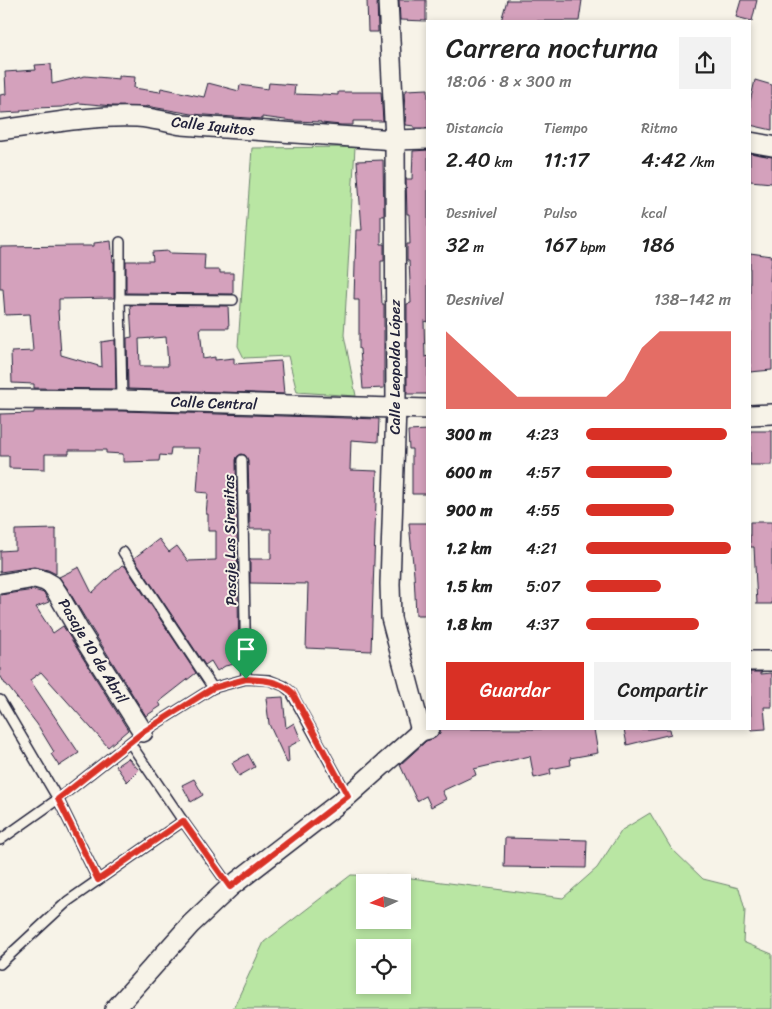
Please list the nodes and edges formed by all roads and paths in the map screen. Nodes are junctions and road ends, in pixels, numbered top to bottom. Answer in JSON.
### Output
{"nodes":[{"id":1,"x":388,"y":0,"type":"edge"},
{"id":2,"x":0,"y":130,"type":"edge"},
{"id":3,"x":426,"y":138,"type":"edge"},
{"id":4,"x":395,"y":140,"type":"junction"},
{"id":5,"x":751,"y":142,"type":"edge"},
{"id":6,"x":772,"y":146,"type":"edge"},
{"id":7,"x":120,"y":242,"type":"dead end"},
{"id":8,"x":120,"y":299,"type":"junction"},
{"id":9,"x":233,"y":300,"type":"dead end"},
{"id":10,"x":0,"y":400,"type":"edge"},
{"id":11,"x":122,"y":400,"type":"junction"},
{"id":12,"x":396,"y":408,"type":"junction"},
{"id":13,"x":426,"y":409,"type":"edge"},
{"id":14,"x":772,"y":414,"type":"edge"},
{"id":15,"x":751,"y":415,"type":"edge"},
{"id":16,"x":242,"y":460,"type":"dead end"},
{"id":17,"x":123,"y":552,"type":"dead end"},
{"id":18,"x":0,"y":584,"type":"edge"},
{"id":19,"x":751,"y":661,"type":"edge"},
{"id":20,"x":772,"y":661,"type":"edge"},
{"id":21,"x":246,"y":679,"type":"junction"},
{"id":22,"x":213,"y":688,"type":"junction"},
{"id":23,"x":0,"y":703,"type":"edge"},
{"id":24,"x":425,"y":730,"type":"edge"},
{"id":25,"x":136,"y":738,"type":"junction"},
{"id":26,"x":348,"y":796,"type":"junction"},
{"id":27,"x":58,"y":799,"type":"junction"},
{"id":28,"x":183,"y":821,"type":"junction"},
{"id":29,"x":0,"y":840,"type":"edge"},
{"id":30,"x":98,"y":880,"type":"junction"},
{"id":31,"x":230,"y":887,"type":"junction"},
{"id":32,"x":0,"y":964,"type":"edge"},
{"id":33,"x":116,"y":1009,"type":"edge"}],
"edges":[{"from":1,"to":4,"type":"street","name":"Calle Leopoldo López"},
{"from":2,"to":4,"type":"street","name":"Calle Iquitos"},
{"from":3,"to":4,"type":"street","name":"Calle Iquitos"},
{"from":4,"to":12,"type":"street","name":"Calle Leopoldo López"},
{"from":5,"to":6,"type":"street"},
{"from":7,"to":8,"type":"lane"},
{"from":8,"to":9,"type":"lane"},
{"from":8,"to":11,"type":"lane"},
{"from":10,"to":11,"type":"street","name":"Calle Central"},
{"from":11,"to":12,"type":"street","name":"Calle Central"},
{"from":12,"to":13,"type":"street","name":"Calle Central"},
{"from":12,"to":24,"type":"street","name":"Calle Leopoldo López"},
{"from":14,"to":15,"type":"street"},
{"from":16,"to":21,"type":"lane","name":"Pasaje Las Sirenitas"},
{"from":17,"to":22,"type":"lane"},
{"from":18,"to":25,"type":"street","name":"Pasaje 10 de Abril"},
{"from":19,"to":20,"type":"street"},
{"from":21,"to":22,"type":"lane"},
{"from":21,"to":26,"type":"lane"},
{"from":22,"to":25,"type":"lane"},
{"from":23,"to":27,"type":"lane"},
{"from":24,"to":26,"type":"street"},
{"from":25,"to":27,"type":"lane"},
{"from":25,"to":28,"type":"lane","name":"Pasaje 10 de Abril"},
{"from":26,"to":31,"type":"street"},
{"from":27,"to":29,"type":"lane"},
{"from":27,"to":30,"type":"lane"},
{"from":28,"to":30,"type":"lane"},
{"from":28,"to":31,"type":"lane","name":"Pasaje 10 de Abril"},
{"from":30,"to":32,"type":"lane"},
{"from":31,"to":33,"type":"street"}]}
